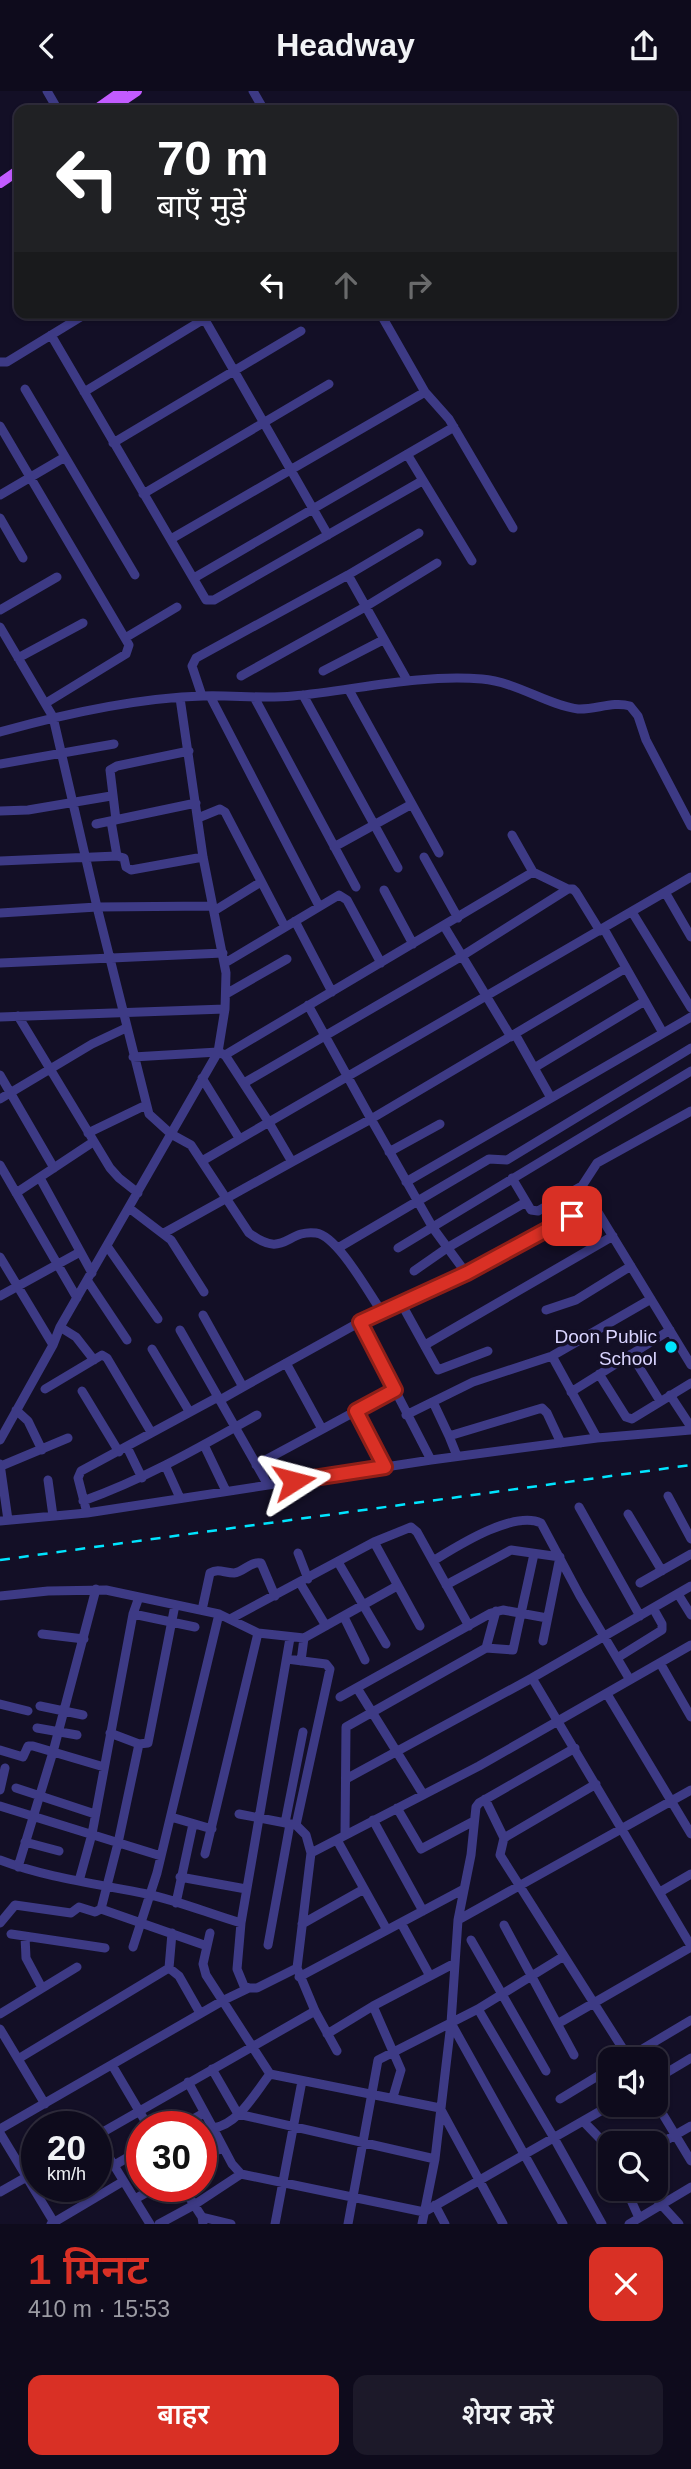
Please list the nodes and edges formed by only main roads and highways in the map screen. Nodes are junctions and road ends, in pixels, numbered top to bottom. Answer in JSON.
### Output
{"nodes":[{"id":1,"x":122,"y":91,"type":"edge"},
{"id":2,"x":137,"y":91,"type":"edge"},
{"id":3,"x":102,"y":105,"type":"edge"},
{"id":4,"x":116,"y":105,"type":"edge"}],
"edges":[{"from":1,"to":3,"type":"main road"},
{"from":2,"to":4,"type":"main road"}]}
